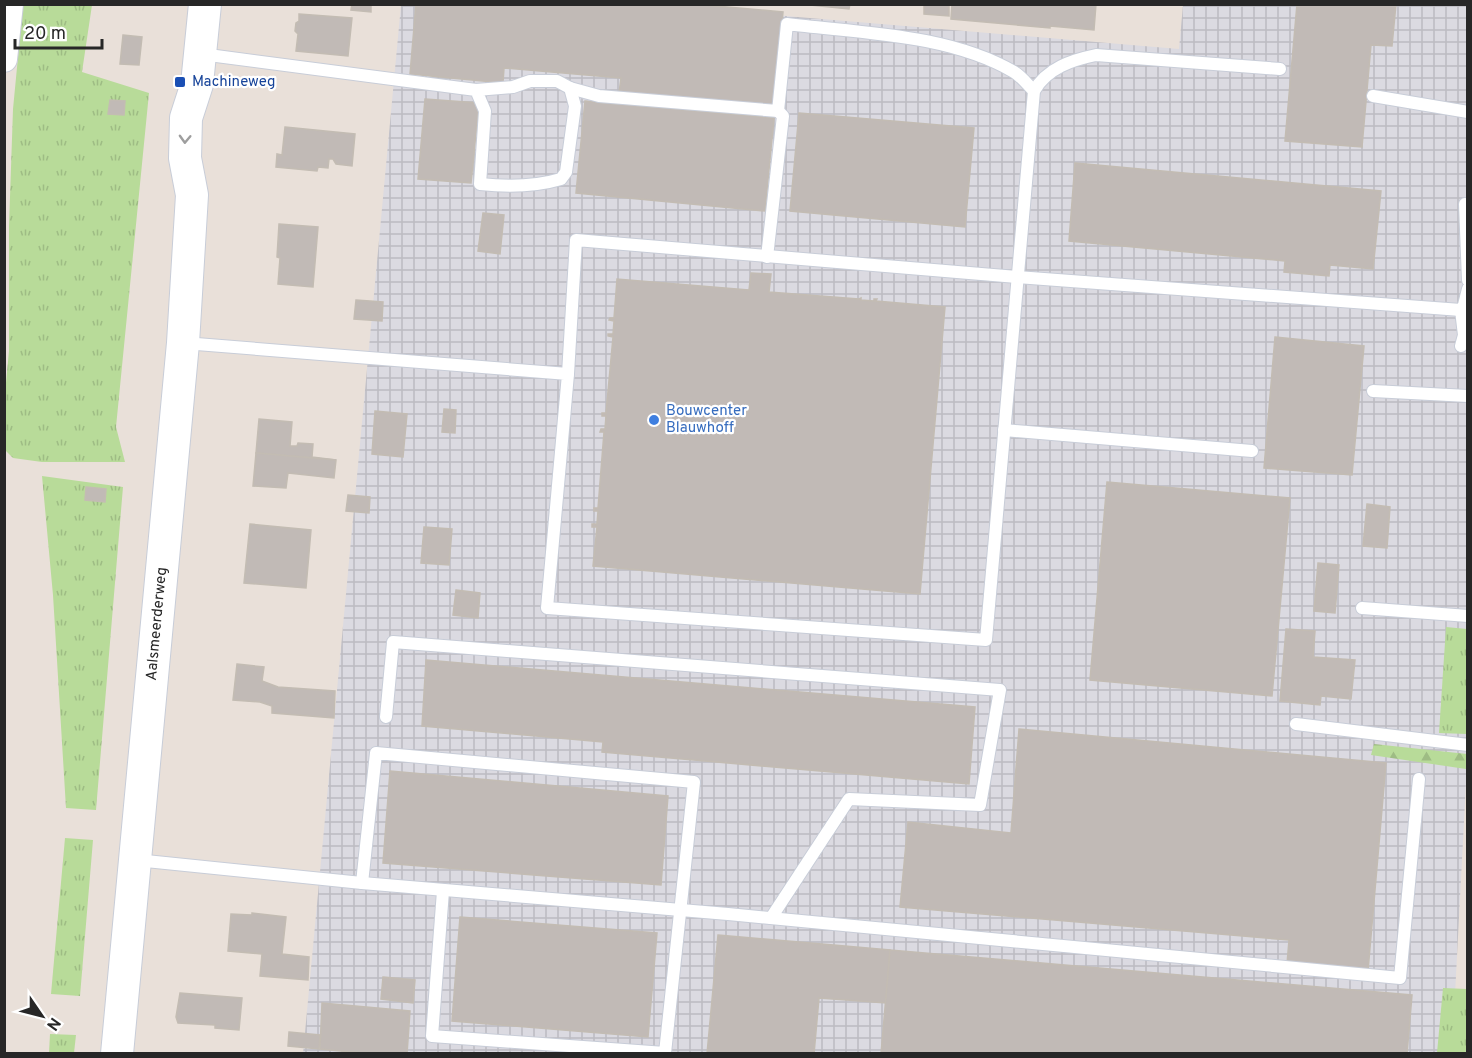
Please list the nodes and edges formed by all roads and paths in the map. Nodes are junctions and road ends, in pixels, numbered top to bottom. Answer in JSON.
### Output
{"nodes":[{"id":1,"x":10,"y":4,"type":"edge"},
{"id":2,"x":205,"y":4,"type":"edge"},
{"id":3,"x":200,"y":53,"type":"junction"},
{"id":4,"x":4,"y":59,"type":"edge"},
{"id":5,"x":1280,"y":69,"type":"dead end"},
{"id":6,"x":570,"y":88,"type":"junction"},
{"id":7,"x":476,"y":90,"type":"junction"},
{"id":8,"x":1034,"y":91,"type":"junction"},
{"id":9,"x":1373,"y":96,"type":"dead end"},
{"id":10,"x":778,"y":111,"type":"junction"},
{"id":11,"x":1467,"y":112,"type":"edge"},
{"id":12,"x":1464,"y":204,"type":"dead end"},
{"id":13,"x":768,"y":256,"type":"junction"},
{"id":14,"x":1017,"y":277,"type":"junction"},
{"id":15,"x":1467,"y":280,"type":"edge"},
{"id":16,"x":1467,"y":289,"type":"edge"},
{"id":17,"x":1461,"y":310,"type":"junction"},
{"id":18,"x":183,"y":343,"type":"junction"},
{"id":19,"x":1461,"y":346,"type":"dead end"},
{"id":20,"x":568,"y":374,"type":"junction"},
{"id":21,"x":1372,"y":390,"type":"dead end"},
{"id":22,"x":1467,"y":396,"type":"edge"},
{"id":23,"x":1004,"y":430,"type":"junction"},
{"id":24,"x":1252,"y":451,"type":"dead end"},
{"id":25,"x":1362,"y":608,"type":"dead end"},
{"id":26,"x":1467,"y":616,"type":"edge"},
{"id":27,"x":386,"y":717,"type":"dead end"},
{"id":28,"x":1296,"y":723,"type":"dead end"},
{"id":29,"x":1467,"y":745,"type":"edge"},
{"id":30,"x":1419,"y":779,"type":"dead end"},
{"id":31,"x":135,"y":860,"type":"junction"},
{"id":32,"x":362,"y":883,"type":"junction"},
{"id":33,"x":443,"y":891,"type":"junction"},
{"id":34,"x":682,"y":910,"type":"junction"},
{"id":35,"x":771,"y":918,"type":"junction"},
{"id":36,"x":117,"y":1053,"type":"edge"},
{"id":37,"x":665,"y":1053,"type":"edge"}],
"edges":[{"from":1,"to":4,"type":"street"},
{"from":2,"to":3,"type":"street","name":"Aalsmeerderweg"},
{"from":3,"to":7,"type":"lane"},
{"from":3,"to":18,"type":"street","name":"Aalsmeerderweg"},
{"from":5,"to":8,"type":"lane"},
{"from":6,"to":7,"type":"lane"},
{"from":6,"to":7,"type":"lane"},
{"from":6,"to":10,"type":"lane"},
{"from":8,"to":10,"type":"lane"},
{"from":8,"to":14,"type":"lane"},
{"from":9,"to":11,"type":"lane"},
{"from":10,"to":13,"type":"lane"},
{"from":12,"to":15,"type":"lane"},
{"from":13,"to":14,"type":"lane"},
{"from":13,"to":20,"type":"lane"},
{"from":14,"to":17,"type":"lane"},
{"from":14,"to":23,"type":"lane"},
{"from":16,"to":17,"type":"lane"},
{"from":17,"to":19,"type":"lane"},
{"from":18,"to":20,"type":"lane"},
{"from":18,"to":31,"type":"street","name":"Aalsmeerderweg"},
{"from":20,"to":23,"type":"lane"},
{"from":21,"to":22,"type":"lane"},
{"from":23,"to":24,"type":"lane"},
{"from":25,"to":26,"type":"lane"},
{"from":27,"to":35,"type":"lane"},
{"from":28,"to":29,"type":"lane"},
{"from":30,"to":35,"type":"lane"},
{"from":31,"to":32,"type":"lane"},
{"from":31,"to":36,"type":"street","name":"Aalsmeerderweg"},
{"from":32,"to":33,"type":"lane"},
{"from":32,"to":34,"type":"lane"},
{"from":33,"to":34,"type":"lane"},
{"from":33,"to":37,"type":"lane"},
{"from":34,"to":35,"type":"lane"},
{"from":34,"to":37,"type":"lane"}]}
